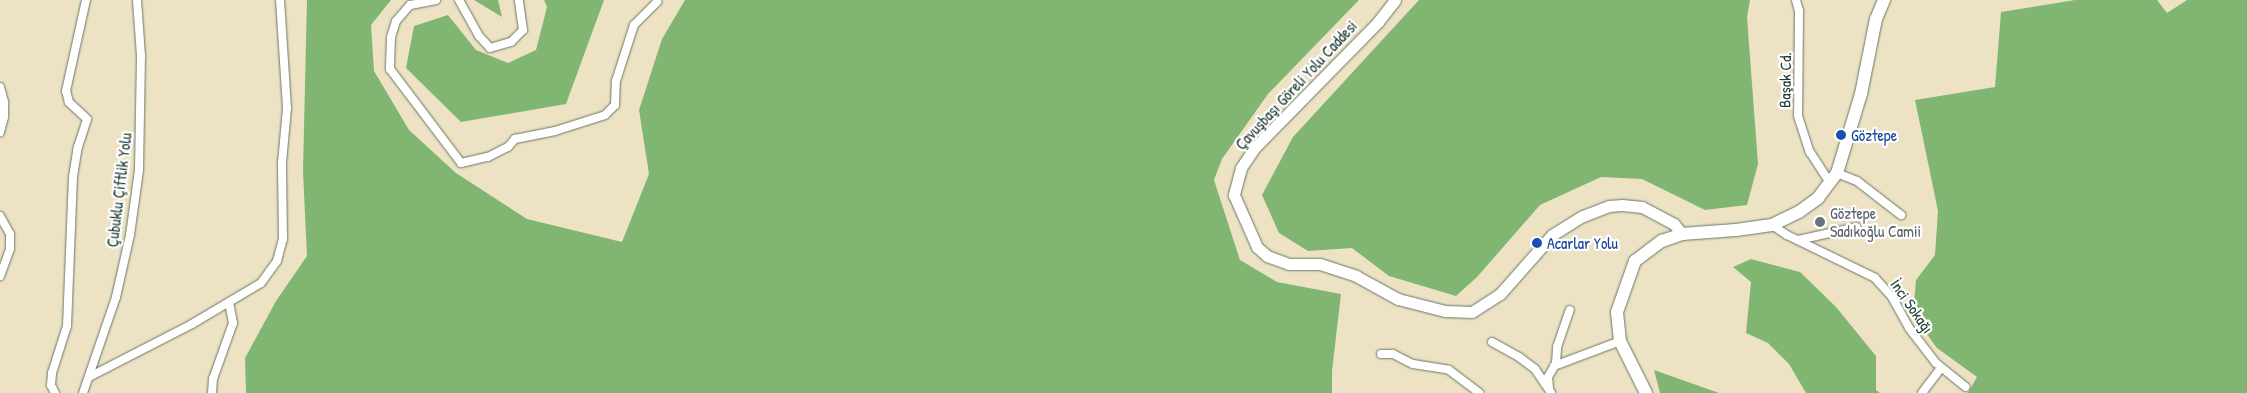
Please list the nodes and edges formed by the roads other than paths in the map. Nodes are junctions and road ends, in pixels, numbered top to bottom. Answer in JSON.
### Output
{"nodes":[{"id":1,"x":86,"y":0,"type":"edge"},
{"id":2,"x":137,"y":0,"type":"edge"},
{"id":3,"x":280,"y":0,"type":"edge"},
{"id":4,"x":436,"y":0,"type":"edge"},
{"id":5,"x":459,"y":0,"type":"edge"},
{"id":6,"x":519,"y":0,"type":"edge"},
{"id":7,"x":1395,"y":0,"type":"edge"},
{"id":8,"x":1796,"y":0,"type":"edge"},
{"id":9,"x":1884,"y":0,"type":"edge"},
{"id":10,"x":657,"y":2,"type":"dead end"},
{"id":11,"x":0,"y":87,"type":"edge"},
{"id":12,"x":0,"y":132,"type":"edge"},
{"id":13,"x":1833,"y":178,"type":"junction"},
{"id":14,"x":0,"y":216,"type":"edge"},
{"id":15,"x":1901,"y":216,"type":"dead end"},
{"id":16,"x":1772,"y":225,"type":"junction"},
{"id":17,"x":1857,"y":227,"type":"dead end"},
{"id":18,"x":1682,"y":234,"type":"junction"},
{"id":19,"x":1798,"y":240,"type":"junction"},
{"id":20,"x":0,"y":276,"type":"edge"},
{"id":21,"x":229,"y":302,"type":"junction"},
{"id":22,"x":1570,"y":310,"type":"dead end"},
{"id":23,"x":1620,"y":341,"type":"junction"},
{"id":24,"x":1492,"y":342,"type":"dead end"},
{"id":25,"x":1381,"y":354,"type":"dead end"},
{"id":26,"x":1554,"y":366,"type":"junction"},
{"id":27,"x":1941,"y":368,"type":"junction"},
{"id":28,"x":89,"y":377,"type":"junction"},
{"id":29,"x":1966,"y":387,"type":"dead end"},
{"id":30,"x":1550,"y":390,"type":"edge"},
{"id":31,"x":54,"y":393,"type":"edge"},
{"id":32,"x":83,"y":393,"type":"edge"},
{"id":33,"x":212,"y":393,"type":"edge"},
{"id":34,"x":1479,"y":393,"type":"edge"},
{"id":35,"x":1646,"y":393,"type":"edge"},
{"id":36,"x":1922,"y":393,"type":"edge"}],
"edges":[{"from":1,"to":31,"type":"street"},
{"from":2,"to":28,"type":"street","name":"Çubuklu Çiftlik Yolu"},
{"from":3,"to":21,"type":"street"},
{"from":4,"to":10,"type":"street"},
{"from":5,"to":6,"type":"street"},
{"from":7,"to":18,"type":"main road","name":"Çavuşbaşı Göreli Yolu Caddesi"},
{"from":8,"to":13,"type":"street","name":"Başak Cd."},
{"from":9,"to":13,"type":"main road"},
{"from":11,"to":12,"type":"street"},
{"from":13,"to":15,"type":"street"},
{"from":13,"to":16,"type":"main road"},
{"from":14,"to":20,"type":"street"},
{"from":16,"to":18,"type":"main road"},
{"from":16,"to":19,"type":"street","name":"İnci Sokağı"},
{"from":17,"to":19,"type":"street"},
{"from":18,"to":23,"type":"main road"},
{"from":19,"to":27,"type":"street","name":"İnci Sokağı"},
{"from":21,"to":28,"type":"street"},
{"from":21,"to":33,"type":"street"},
{"from":22,"to":26,"type":"street"},
{"from":23,"to":26,"type":"street"},
{"from":23,"to":35,"type":"main road"},
{"from":24,"to":30,"type":"street"},
{"from":25,"to":34,"type":"street"},
{"from":26,"to":30,"type":"street"},
{"from":27,"to":29,"type":"street","name":"İnci Sokağı"},
{"from":27,"to":36,"type":"street"},
{"from":28,"to":32,"type":"street","name":"Çubuklu Çiftlik Yolu"}]}
